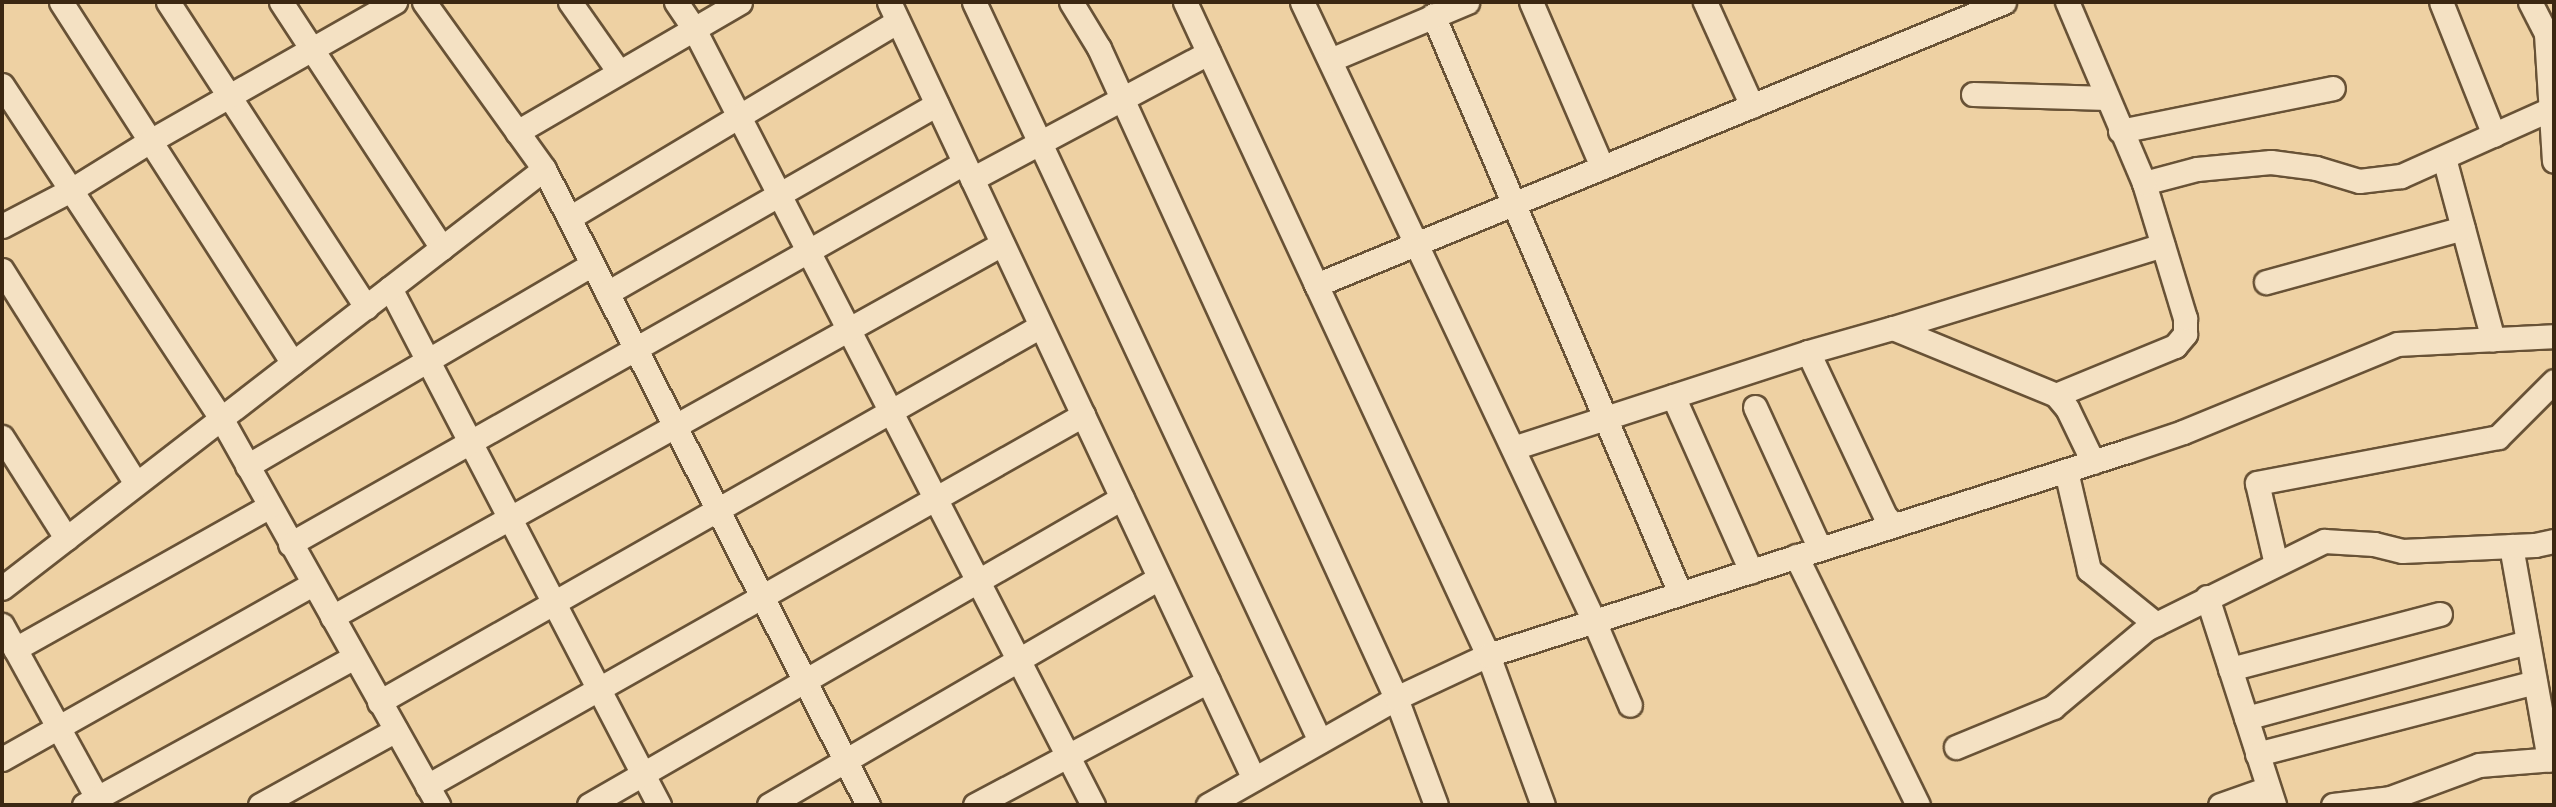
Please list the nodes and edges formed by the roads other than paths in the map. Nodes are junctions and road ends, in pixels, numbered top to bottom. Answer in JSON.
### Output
{"nodes":[{"id":1,"x":61,"y":2,"type":"edge"},
{"id":2,"x":168,"y":2,"type":"edge"},
{"id":3,"x":281,"y":2,"type":"edge"},
{"id":4,"x":395,"y":2,"type":"edge"},
{"id":5,"x":424,"y":2,"type":"edge"},
{"id":6,"x":570,"y":2,"type":"edge"},
{"id":7,"x":676,"y":2,"type":"edge"},
{"id":8,"x":740,"y":2,"type":"edge"},
{"id":9,"x":974,"y":2,"type":"edge"},
{"id":10,"x":1071,"y":2,"type":"edge"},
{"id":11,"x":1185,"y":2,"type":"edge"},
{"id":12,"x":1467,"y":2,"type":"edge"},
{"id":13,"x":1531,"y":2,"type":"edge"},
{"id":14,"x":1705,"y":2,"type":"edge"},
{"id":15,"x":2004,"y":2,"type":"edge"},
{"id":16,"x":2067,"y":2,"type":"edge"},
{"id":17,"x":2441,"y":2,"type":"edge"},
{"id":18,"x":2530,"y":2,"type":"edge"},
{"id":19,"x":1307,"y":3,"type":"edge"},
{"id":20,"x":893,"y":12,"type":"edge"},
{"id":21,"x":1433,"y":15,"type":"junction"},
{"id":22,"x":694,"y":29,"type":"junction"},
{"id":23,"x":2550,"y":33,"type":"edge"},
{"id":24,"x":312,"y":49,"type":"junction"},
{"id":25,"x":1208,"y":52,"type":"junction"},
{"id":26,"x":1330,"y":60,"type":"junction"},
{"id":27,"x":619,"y":72,"type":"junction"},
{"id":28,"x":2,"y":85,"type":"edge"},
{"id":29,"x":2333,"y":88,"type":"dead end"},
{"id":30,"x":1973,"y":94,"type":"dead end"},
{"id":31,"x":229,"y":96,"type":"junction"},
{"id":32,"x":2107,"y":97,"type":"junction"},
{"id":33,"x":1122,"y":99,"type":"junction"},
{"id":34,"x":937,"y":104,"type":"junction"},
{"id":35,"x":1752,"y":106,"type":"junction"},
{"id":36,"x":2551,"y":109,"type":"junction"},
{"id":37,"x":739,"y":116,"type":"junction"},
{"id":38,"x":2120,"y":131,"type":"junction"},
{"id":39,"x":517,"y":132,"type":"junction"},
{"id":40,"x":2494,"y":135,"type":"junction"},
{"id":41,"x":150,"y":141,"type":"junction"},
{"id":42,"x":1040,"y":142,"type":"junction"},
{"id":43,"x":2444,"y":158,"type":"junction"},
{"id":44,"x":2554,"y":161,"type":"edge"},
{"id":45,"x":1602,"y":167,"type":"junction"},
{"id":46,"x":544,"y":169,"type":"junction"},
{"id":47,"x":968,"y":171,"type":"junction"},
{"id":48,"x":2144,"y":183,"type":"junction"},
{"id":49,"x":71,"y":190,"type":"junction"},
{"id":50,"x":779,"y":194,"type":"junction"},
{"id":51,"x":1514,"y":204,"type":"junction"},
{"id":52,"x":569,"y":218,"type":"junction"},
{"id":53,"x":2,"y":226,"type":"edge"},
{"id":54,"x":2463,"y":228,"type":"junction"},
{"id":55,"x":1002,"y":244,"type":"junction"},
{"id":56,"x":1417,"y":244,"type":"junction"},
{"id":57,"x":2163,"y":245,"type":"junction"},
{"id":58,"x":442,"y":248,"type":"junction"},
{"id":59,"x":808,"y":251,"type":"junction"},
{"id":60,"x":592,"y":264,"type":"junction"},
{"id":61,"x":2,"y":270,"type":"edge"},
{"id":62,"x":2266,"y":282,"type":"dead end"},
{"id":63,"x":1316,"y":285,"type":"junction"},
{"id":64,"x":390,"y":288,"type":"junction"},
{"id":65,"x":607,"y":293,"type":"junction"},
{"id":66,"x":366,"y":307,"type":"junction"},
{"id":67,"x":1041,"y":326,"type":"junction"},
{"id":68,"x":1894,"y":328,"type":"junction"},
{"id":69,"x":849,"y":329,"type":"junction"},
{"id":70,"x":2554,"y":336,"type":"edge"},
{"id":71,"x":2493,"y":339,"type":"junction"},
{"id":72,"x":635,"y":349,"type":"junction"},
{"id":73,"x":1808,"y":352,"type":"junction"},
{"id":74,"x":427,"y":361,"type":"junction"},
{"id":75,"x":293,"y":363,"type":"junction"},
{"id":76,"x":2554,"y":381,"type":"edge"},
{"id":77,"x":2056,"y":395,"type":"junction"},
{"id":78,"x":1673,"y":396,"type":"junction"},
{"id":79,"x":1755,"y":407,"type":"dead end"},
{"id":80,"x":891,"y":411,"type":"junction"},
{"id":81,"x":1083,"y":415,"type":"junction"},
{"id":82,"x":1607,"y":417,"type":"junction"},
{"id":83,"x":221,"y":418,"type":"junction"},
{"id":84,"x":675,"y":426,"type":"junction"},
{"id":85,"x":2,"y":437,"type":"edge"},
{"id":86,"x":470,"y":442,"type":"junction"},
{"id":87,"x":1513,"y":448,"type":"junction"},
{"id":88,"x":2093,"y":462,"type":"junction"},
{"id":89,"x":247,"y":466,"type":"junction"},
{"id":90,"x":2066,"y":471,"type":"junction"},
{"id":91,"x":136,"y":484,"type":"junction"},
{"id":92,"x":1122,"y":498,"type":"junction"},
{"id":93,"x":936,"y":499,"type":"junction"},
{"id":94,"x":270,"y":506,"type":"junction"},
{"id":95,"x":718,"y":509,"type":"junction"},
{"id":96,"x":509,"y":518,"type":"junction"},
{"id":97,"x":1894,"y":525,"type":"junction"},
{"id":98,"x":66,"y":538,"type":"junction"},
{"id":99,"x":2554,"y":541,"type":"edge"},
{"id":100,"x":290,"y":544,"type":"junction"},
{"id":101,"x":2511,"y":546,"type":"junction"},
{"id":102,"x":1820,"y":549,"type":"junction"},
{"id":103,"x":1796,"y":556,"type":"junction"},
{"id":104,"x":2276,"y":564,"type":"junction"},
{"id":105,"x":1751,"y":571,"type":"junction"},
{"id":106,"x":1159,"y":578,"type":"junction"},
{"id":107,"x":978,"y":581,"type":"junction"},
{"id":108,"x":313,"y":584,"type":"junction"},
{"id":109,"x":2,"y":588,"type":"edge"},
{"id":110,"x":1680,"y":593,"type":"junction"},
{"id":111,"x":762,"y":597,"type":"junction"},
{"id":112,"x":2207,"y":597,"type":"junction"},
{"id":113,"x":553,"y":603,"type":"junction"},
{"id":114,"x":2440,"y":614,"type":"dead end"},
{"id":115,"x":331,"y":617,"type":"junction"},
{"id":116,"x":1594,"y":621,"type":"junction"},
{"id":117,"x":2156,"y":624,"type":"junction"},
{"id":118,"x":2,"y":625,"type":"edge"},
{"id":119,"x":2528,"y":642,"type":"junction"},
{"id":120,"x":15,"y":649,"type":"junction"},
{"id":121,"x":1488,"y":655,"type":"junction"},
{"id":122,"x":354,"y":657,"type":"junction"},
{"id":123,"x":1018,"y":660,"type":"junction"},
{"id":124,"x":2230,"y":669,"type":"junction"},
{"id":125,"x":805,"y":681,"type":"junction"},
{"id":126,"x":1208,"y":681,"type":"junction"},
{"id":127,"x":2535,"y":682,"type":"junction"},
{"id":128,"x":598,"y":689,"type":"junction"},
{"id":129,"x":1396,"y":698,"type":"junction"},
{"id":130,"x":379,"y":702,"type":"junction"},
{"id":131,"x":1630,"y":705,"type":"dead end"},
{"id":132,"x":2246,"y":718,"type":"junction"},
{"id":133,"x":58,"y":727,"type":"junction"},
{"id":134,"x":396,"y":730,"type":"junction"},
{"id":135,"x":1320,"y":741,"type":"junction"},
{"id":136,"x":1956,"y":747,"type":"dead end"},
{"id":137,"x":2257,"y":754,"type":"junction"},
{"id":138,"x":1068,"y":756,"type":"junction"},
{"id":139,"x":2,"y":758,"type":"edge"},
{"id":140,"x":2552,"y":760,"type":"edge"},
{"id":141,"x":845,"y":761,"type":"junction"},
{"id":142,"x":643,"y":775,"type":"junction"},
{"id":143,"x":1254,"y":779,"type":"junction"},
{"id":144,"x":2271,"y":797,"type":"edge"},
{"id":145,"x":429,"y":798,"type":"edge"},
{"id":146,"x":94,"y":803,"type":"edge"},
{"id":147,"x":1432,"y":803,"type":"edge"},
{"id":148,"x":260,"y":805,"type":"edge"},
{"id":149,"x":589,"y":805,"type":"edge"},
{"id":150,"x":659,"y":805,"type":"edge"},
{"id":151,"x":769,"y":805,"type":"edge"},
{"id":152,"x":868,"y":805,"type":"edge"},
{"id":153,"x":975,"y":805,"type":"edge"},
{"id":154,"x":1093,"y":805,"type":"edge"},
{"id":155,"x":1208,"y":805,"type":"edge"},
{"id":156,"x":1543,"y":805,"type":"edge"},
{"id":157,"x":1918,"y":805,"type":"edge"},
{"id":158,"x":2220,"y":805,"type":"edge"},
{"id":159,"x":2334,"y":805,"type":"edge"}],
"edges":[{"from":1,"to":41,"type":"street"},
{"from":2,"to":31,"type":"street"},
{"from":3,"to":24,"type":"street"},
{"from":4,"to":24,"type":"street"},
{"from":5,"to":39,"type":"street"},
{"from":6,"to":27,"type":"street"},
{"from":7,"to":22,"type":"street"},
{"from":8,"to":22,"type":"street"},
{"from":9,"to":42,"type":"street"},
{"from":10,"to":33,"type":"street"},
{"from":11,"to":25,"type":"street"},
{"from":12,"to":21,"type":"street"},
{"from":13,"to":45,"type":"street"},
{"from":14,"to":35,"type":"street"},
{"from":15,"to":35,"type":"street"},
{"from":16,"to":32,"type":"street"},
{"from":17,"to":40,"type":"street"},
{"from":18,"to":23,"type":"street"},
{"from":19,"to":26,"type":"street"},
{"from":20,"to":34,"type":"street"},
{"from":20,"to":37,"type":"street"},
{"from":21,"to":26,"type":"street"},
{"from":21,"to":51,"type":"street"},
{"from":22,"to":27,"type":"street"},
{"from":22,"to":37,"type":"street"},
{"from":23,"to":36,"type":"street"},
{"from":24,"to":31,"type":"street"},
{"from":24,"to":58,"type":"street"},
{"from":25,"to":33,"type":"street"},
{"from":25,"to":63,"type":"street"},
{"from":26,"to":56,"type":"street"},
{"from":27,"to":39,"type":"street"},
{"from":28,"to":49,"type":"street"},
{"from":29,"to":38,"type":"street"},
{"from":30,"to":32,"type":"street"},
{"from":31,"to":41,"type":"street"},
{"from":31,"to":66,"type":"street"},
{"from":32,"to":38,"type":"street"},
{"from":33,"to":42,"type":"street"},
{"from":33,"to":129,"type":"street"},
{"from":34,"to":47,"type":"street"},
{"from":34,"to":50,"type":"street"},
{"from":35,"to":45,"type":"street"},
{"from":36,"to":40,"type":"street"},
{"from":36,"to":44,"type":"street"},
{"from":37,"to":50,"type":"street"},
{"from":37,"to":52,"type":"street"},
{"from":38,"to":48,"type":"street"},
{"from":39,"to":46,"type":"street"},
{"from":40,"to":43,"type":"street"},
{"from":41,"to":49,"type":"street"},
{"from":41,"to":75,"type":"street"},
{"from":42,"to":47,"type":"street"},
{"from":42,"to":135,"type":"street"},
{"from":43,"to":48,"type":"street"},
{"from":43,"to":54,"type":"street"},
{"from":45,"to":51,"type":"street"},
{"from":46,"to":52,"type":"street"},
{"from":46,"to":58,"type":"street"},
{"from":47,"to":55,"type":"street"},
{"from":47,"to":59,"type":"street"},
{"from":48,"to":57,"type":"street"},
{"from":49,"to":53,"type":"street"},
{"from":49,"to":83,"type":"street"},
{"from":50,"to":59,"type":"street"},
{"from":50,"to":65,"type":"street"},
{"from":51,"to":56,"type":"street"},
{"from":51,"to":82,"type":"street"},
{"from":52,"to":60,"type":"street"},
{"from":54,"to":62,"type":"street"},
{"from":54,"to":71,"type":"street"},
{"from":55,"to":67,"type":"street"},
{"from":55,"to":69,"type":"street"},
{"from":56,"to":63,"type":"street"},
{"from":56,"to":87,"type":"street"},
{"from":57,"to":68,"type":"street"},
{"from":57,"to":77,"type":"street"},
{"from":58,"to":64,"type":"street"},
{"from":59,"to":69,"type":"street"},
{"from":59,"to":72,"type":"street"},
{"from":60,"to":65,"type":"street"},
{"from":60,"to":74,"type":"street"},
{"from":61,"to":91,"type":"street"},
{"from":63,"to":121,"type":"street"},
{"from":64,"to":66,"type":"street"},
{"from":64,"to":74,"type":"street"},
{"from":65,"to":72,"type":"street"},
{"from":66,"to":75,"type":"street"},
{"from":67,"to":80,"type":"street"},
{"from":67,"to":81,"type":"street"},
{"from":68,"to":73,"type":"street"},
{"from":68,"to":77,"type":"street"},
{"from":69,"to":80,"type":"street"},
{"from":69,"to":84,"type":"street"},
{"from":70,"to":71,"type":"street"},
{"from":71,"to":88,"type":"street"},
{"from":72,"to":84,"type":"street"},
{"from":72,"to":86,"type":"street"},
{"from":73,"to":78,"type":"street"},
{"from":73,"to":97,"type":"street"},
{"from":74,"to":86,"type":"street"},
{"from":74,"to":89,"type":"street"},
{"from":75,"to":83,"type":"street"},
{"from":76,"to":104,"type":"street"},
{"from":77,"to":88,"type":"street"},
{"from":78,"to":82,"type":"street"},
{"from":78,"to":105,"type":"street"},
{"from":79,"to":102,"type":"street"},
{"from":80,"to":93,"type":"street"},
{"from":80,"to":95,"type":"street"},
{"from":81,"to":92,"type":"street"},
{"from":81,"to":93,"type":"street"},
{"from":82,"to":87,"type":"street"},
{"from":82,"to":110,"type":"street"},
{"from":83,"to":89,"type":"street"},
{"from":83,"to":91,"type":"street"},
{"from":84,"to":95,"type":"street"},
{"from":84,"to":96,"type":"street"},
{"from":85,"to":98,"type":"street"},
{"from":86,"to":96,"type":"street"},
{"from":86,"to":100,"type":"street"},
{"from":87,"to":116,"type":"street"},
{"from":88,"to":90,"type":"street"},
{"from":89,"to":94,"type":"street"},
{"from":90,"to":97,"type":"street"},
{"from":90,"to":117,"type":"street"},
{"from":91,"to":98,"type":"street"},
{"from":92,"to":106,"type":"street"},
{"from":92,"to":107,"type":"street"},
{"from":93,"to":107,"type":"street"},
{"from":93,"to":111,"type":"street"},
{"from":94,"to":100,"type":"street"},
{"from":94,"to":120,"type":"street"},
{"from":95,"to":111,"type":"street"},
{"from":95,"to":113,"type":"street"},
{"from":96,"to":113,"type":"street"},
{"from":96,"to":115,"type":"street"},
{"from":97,"to":102,"type":"street"},
{"from":98,"to":109,"type":"street"},
{"from":99,"to":101,"type":"street"},
{"from":100,"to":108,"type":"street"},
{"from":101,"to":104,"type":"street"},
{"from":101,"to":119,"type":"street"},
{"from":102,"to":103,"type":"street"},
{"from":103,"to":105,"type":"street"},
{"from":103,"to":157,"type":"street"},
{"from":104,"to":112,"type":"street"},
{"from":105,"to":110,"type":"street"},
{"from":106,"to":123,"type":"street"},
{"from":106,"to":126,"type":"street"},
{"from":107,"to":123,"type":"street"},
{"from":107,"to":125,"type":"street"},
{"from":108,"to":115,"type":"street"},
{"from":108,"to":133,"type":"street"},
{"from":110,"to":116,"type":"street"},
{"from":111,"to":125,"type":"street"},
{"from":111,"to":128,"type":"street"},
{"from":112,"to":117,"type":"street"},
{"from":112,"to":124,"type":"street"},
{"from":113,"to":128,"type":"street"},
{"from":113,"to":130,"type":"street"},
{"from":114,"to":124,"type":"street"},
{"from":115,"to":122,"type":"street"},
{"from":116,"to":121,"type":"street"},
{"from":116,"to":131,"type":"street"},
{"from":117,"to":136,"type":"street"},
{"from":118,"to":120,"type":"street"},
{"from":119,"to":127,"type":"street"},
{"from":119,"to":132,"type":"street"},
{"from":120,"to":133,"type":"street"},
{"from":121,"to":129,"type":"street"},
{"from":121,"to":156,"type":"street"},
{"from":122,"to":130,"type":"street"},
{"from":122,"to":146,"type":"street"},
{"from":123,"to":138,"type":"street"},
{"from":123,"to":141,"type":"street"},
{"from":124,"to":132,"type":"street"},
{"from":125,"to":141,"type":"street"},
{"from":125,"to":142,"type":"street"},
{"from":126,"to":138,"type":"street"},
{"from":126,"to":143,"type":"street"},
{"from":127,"to":137,"type":"street"},
{"from":127,"to":140,"type":"street"},
{"from":128,"to":142,"type":"street"},
{"from":128,"to":145,"type":"street"},
{"from":129,"to":135,"type":"street"},
{"from":129,"to":147,"type":"street"},
{"from":130,"to":134,"type":"street"},
{"from":132,"to":137,"type":"street"},
{"from":133,"to":139,"type":"street"},
{"from":133,"to":146,"type":"street"},
{"from":134,"to":145,"type":"street"},
{"from":134,"to":148,"type":"street"},
{"from":135,"to":143,"type":"street"},
{"from":137,"to":144,"type":"street"},
{"from":138,"to":153,"type":"street"},
{"from":138,"to":154,"type":"street"},
{"from":140,"to":159,"type":"street"},
{"from":141,"to":151,"type":"street"},
{"from":141,"to":152,"type":"street"},
{"from":142,"to":149,"type":"street"},
{"from":142,"to":150,"type":"street"},
{"from":143,"to":155,"type":"street"},
{"from":144,"to":158,"type":"street"}]}
